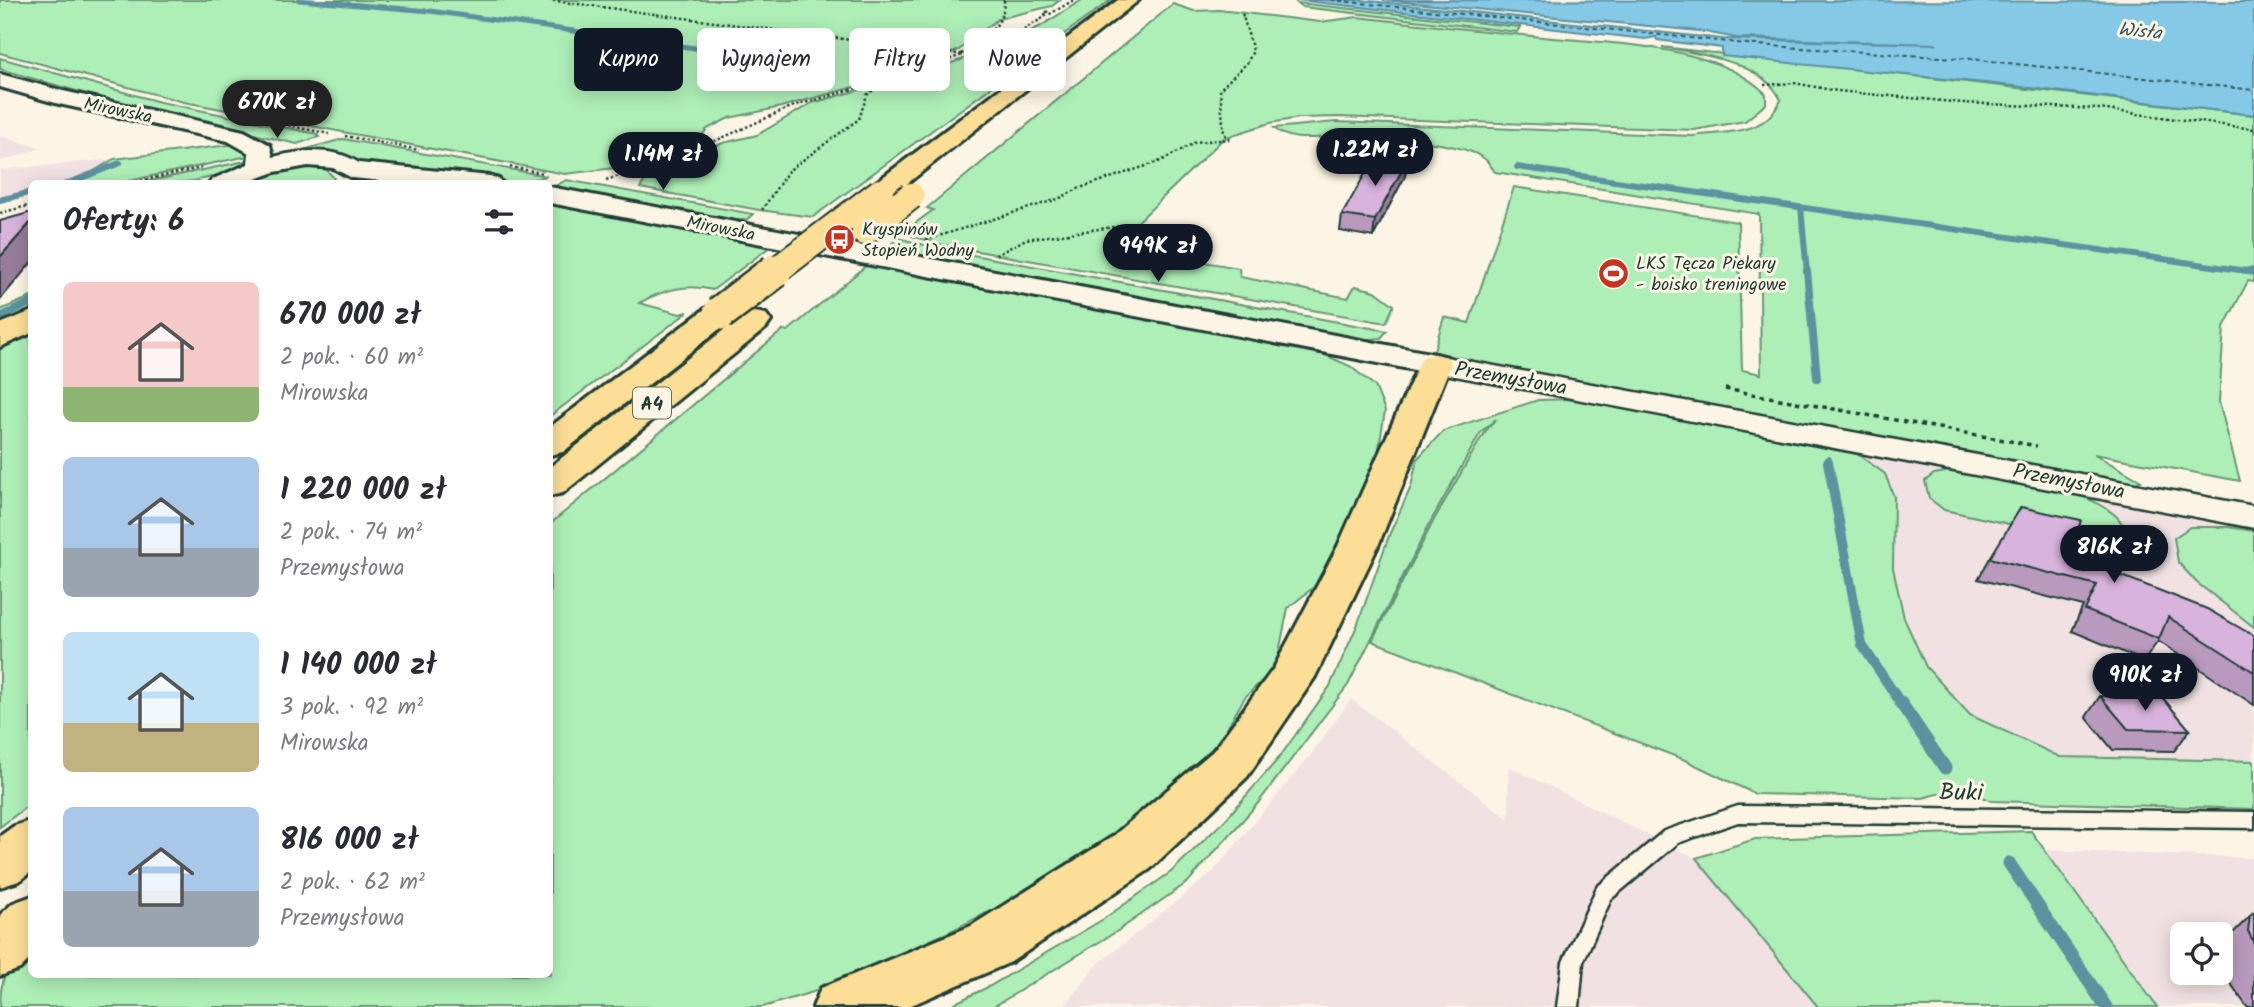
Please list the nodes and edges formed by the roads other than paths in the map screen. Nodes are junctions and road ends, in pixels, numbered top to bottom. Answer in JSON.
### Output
{"nodes":[{"id":1,"x":1133,"y":4,"type":"edge"},
{"id":2,"x":0,"y":80,"type":"edge"},
{"id":3,"x":242,"y":126,"type":"junction"},
{"id":4,"x":303,"y":160,"type":"junction"},
{"id":5,"x":260,"y":168,"type":"junction"},
{"id":6,"x":349,"y":177,"type":"edge"},
{"id":7,"x":216,"y":178,"type":"edge"},
{"id":8,"x":495,"y":178,"type":"edge"},
{"id":9,"x":553,"y":186,"type":"edge"},
{"id":10,"x":764,"y":225,"type":"joint"},
{"id":11,"x":28,"y":322,"type":"edge"},
{"id":12,"x":0,"y":337,"type":"edge"},
{"id":13,"x":1435,"y":363,"type":"junction"},
{"id":14,"x":553,"y":442,"type":"edge"},
{"id":15,"x":553,"y":483,"type":"edge"},
{"id":16,"x":2254,"y":517,"type":"edge"},
{"id":17,"x":2254,"y":820,"type":"edge"},
{"id":18,"x":28,"y":830,"type":"edge"},
{"id":19,"x":28,"y":844,"type":"edge"},
{"id":20,"x":0,"y":848,"type":"edge"},
{"id":21,"x":0,"y":865,"type":"edge"},
{"id":22,"x":28,"y":901,"type":"edge"},
{"id":23,"x":0,"y":923,"type":"edge"},
{"id":24,"x":28,"y":924,"type":"edge"},
{"id":25,"x":0,"y":951,"type":"edge"},
{"id":26,"x":842,"y":1007,"type":"edge"},
{"id":27,"x":1568,"y":1007,"type":"edge"}],
"edges":[{"from":1,"to":14,"type":"highway","number":"A4","bridge":true},
{"from":1,"to":15,"type":"highway","number":"A4","bridge":true},
{"from":2,"to":3,"type":"main road","name":"Mirowska"},
{"from":3,"to":4,"type":"main road","name":"Mirowska"},
{"from":3,"to":5,"type":"main road","name":"Mirowska"},
{"from":4,"to":5,"type":"main road"},
{"from":4,"to":6,"type":"main road"},
{"from":5,"to":7,"type":"main road"},
{"from":6,"to":8,"type":"main road"},
{"from":9,"to":10,"type":"main road","name":"Mirowska"},
{"from":10,"to":13,"type":"main road","name":"Przemysłowa"},
{"from":11,"to":12,"type":"highway"},
{"from":13,"to":16,"type":"street","name":"Przemysłowa"},
{"from":13,"to":26,"type":"highway"},
{"from":17,"to":27,"type":"lane","name":"Buki"},
{"from":18,"to":20,"type":"highway"},
{"from":19,"to":21,"type":"highway"},
{"from":22,"to":23,"type":"highway"},
{"from":24,"to":25,"type":"highway"}]}
